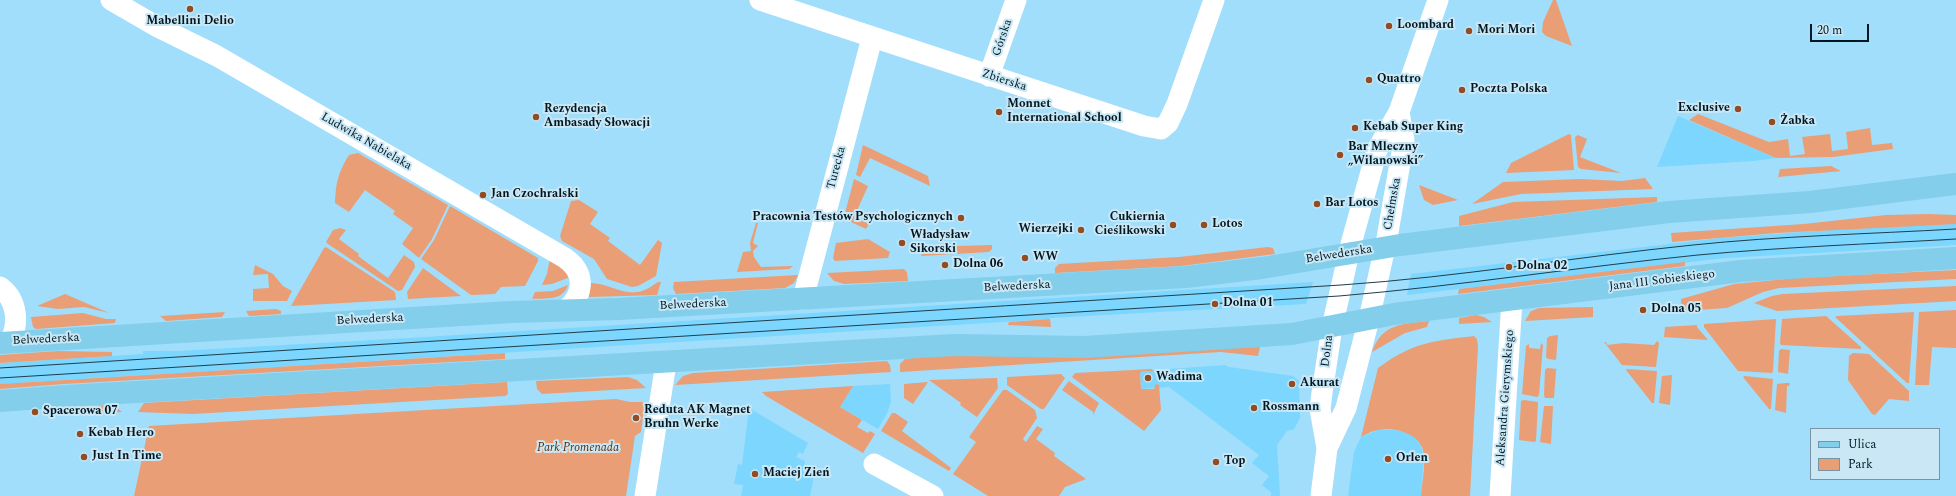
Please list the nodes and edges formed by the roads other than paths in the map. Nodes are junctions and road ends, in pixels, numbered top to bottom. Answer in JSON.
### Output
{"nodes":[{"id":1,"x":111,"y":0,"type":"edge"},
{"id":2,"x":760,"y":0,"type":"edge"},
{"id":3,"x":1016,"y":0,"type":"edge"},
{"id":4,"x":1214,"y":0,"type":"edge"},
{"id":5,"x":1438,"y":0,"type":"edge"},
{"id":6,"x":140,"y":7,"type":"edge"},
{"id":7,"x":872,"y":38,"type":"junction"},
{"id":8,"x":989,"y":76,"type":"junction"},
{"id":9,"x":1399,"y":112,"type":"junction"},
{"id":10,"x":1956,"y":184,"type":"edge"},
{"id":11,"x":1384,"y":248,"type":"junction"},
{"id":12,"x":1348,"y":254,"type":"junction"},
{"id":13,"x":1956,"y":258,"type":"edge"},
{"id":14,"x":0,"y":287,"type":"edge"},
{"id":15,"x":803,"y":299,"type":"junction"},
{"id":16,"x":1512,"y":299,"type":"junction"},
{"id":17,"x":567,"y":309,"type":"junction"},
{"id":18,"x":1369,"y":318,"type":"junction"},
{"id":19,"x":1332,"y":327,"type":"junction"},
{"id":20,"x":5,"y":343,"type":"edge"},
{"id":21,"x":666,"y":363,"type":"junction"},
{"id":22,"x":0,"y":401,"type":"edge"},
{"id":23,"x":1327,"y":448,"type":"junction"},
{"id":24,"x":874,"y":464,"type":"dead end"},
{"id":25,"x":645,"y":496,"type":"edge"},
{"id":26,"x":933,"y":496,"type":"edge"},
{"id":27,"x":1321,"y":496,"type":"edge"},
{"id":28,"x":1500,"y":496,"type":"edge"}],
"edges":[{"from":1,"to":6,"type":"street","name":"Ludwika Nabielaka"},
{"from":2,"to":7,"type":"street","name":"Zbierska"},
{"from":3,"to":8,"type":"street","name":"Górska"},
{"from":4,"to":8,"type":"street","name":"Zbierska"},
{"from":5,"to":9,"type":"street","name":"Chełmska"},
{"from":6,"to":17,"type":"street","name":"Ludwika Nabielaka"},
{"from":7,"to":8,"type":"street","name":"Zbierska"},
{"from":7,"to":15,"type":"street","name":"Turecka"},
{"from":9,"to":11,"type":"street","name":"Chełmska"},
{"from":9,"to":12,"type":"street","name":"Chełmska"},
{"from":10,"to":11,"type":"main road"},
{"from":11,"to":12,"type":"main road","name":"Belwederska"},
{"from":11,"to":18,"type":"street","name":"Chełmska"},
{"from":12,"to":15,"type":"main road","name":"Belwederska"},
{"from":12,"to":19,"type":"street","name":"Dolna"},
{"from":13,"to":16,"type":"main road","name":"Jana III Sobieskiego"},
{"from":14,"to":20,"type":"street"},
{"from":15,"to":17,"type":"main road","name":"Belwederska"},
{"from":16,"to":18,"type":"main road","name":"Jana III Sobieskiego"},
{"from":16,"to":28,"type":"street","name":"Aleksandra Gierymskiego"},
{"from":17,"to":20,"type":"main road","name":"Belwederska"},
{"from":18,"to":19,"type":"main road"},
{"from":18,"to":23,"type":"street","name":"Dolna"},
{"from":19,"to":21,"type":"main road"},
{"from":19,"to":23,"type":"street","name":"Dolna"},
{"from":21,"to":22,"type":"main road"},
{"from":21,"to":25,"type":"street"},
{"from":23,"to":27,"type":"street","name":"Dolna"},
{"from":24,"to":26,"type":"street"}]}
